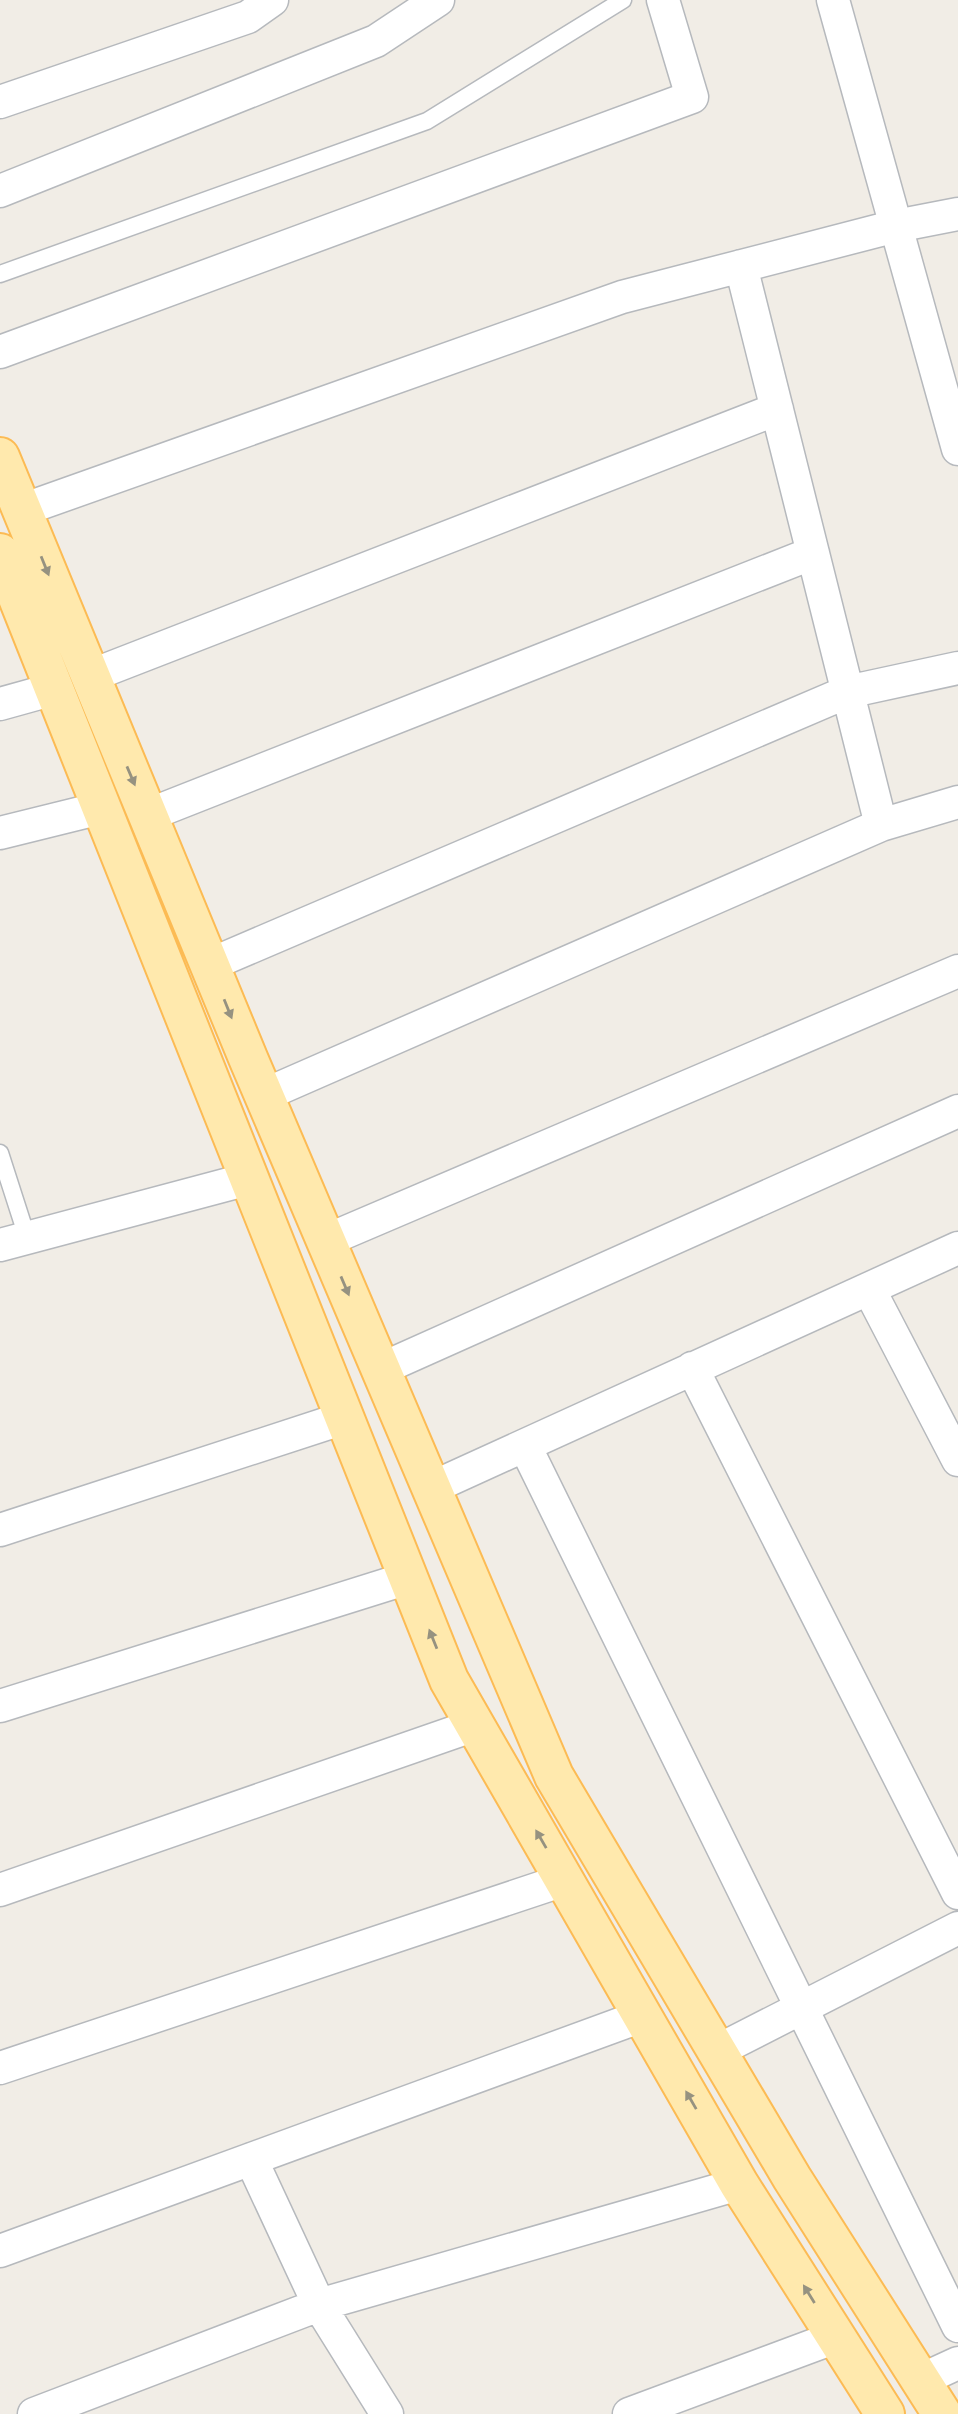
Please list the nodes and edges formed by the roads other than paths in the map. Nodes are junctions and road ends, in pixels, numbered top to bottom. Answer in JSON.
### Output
{"nodes":[{"id":1,"x":272,"y":0,"type":"edge"},
{"id":2,"x":438,"y":0,"type":"edge"},
{"id":3,"x":623,"y":0,"type":"edge"},
{"id":4,"x":663,"y":0,"type":"edge"},
{"id":5,"x":833,"y":0,"type":"edge"},
{"id":6,"x":0,"y":102,"type":"edge"},
{"id":7,"x":0,"y":191,"type":"edge"},
{"id":8,"x":958,"y":214,"type":"edge"},
{"id":9,"x":896,"y":226,"type":"junction"},
{"id":10,"x":741,"y":266,"type":"junction"},
{"id":11,"x":0,"y":274,"type":"edge"},
{"id":12,"x":0,"y":352,"type":"edge"},
{"id":13,"x":777,"y":408,"type":"junction"},
{"id":14,"x":958,"y":449,"type":"edge"},
{"id":15,"x":0,"y":457,"type":"edge"},
{"id":16,"x":22,"y":510,"type":"junction"},
{"id":17,"x":813,"y":552,"type":"junction"},
{"id":18,"x":0,"y":553,"type":"edge"},
{"id":19,"x":958,"y":668,"type":"edge"},
{"id":20,"x":90,"y":676,"type":"junction"},
{"id":21,"x":54,"y":689,"type":"junction"},
{"id":22,"x":847,"y":692,"type":"junction"},
{"id":23,"x":0,"y":704,"type":"edge"},
{"id":24,"x":958,"y":802,"type":"edge"},
{"id":25,"x":101,"y":808,"type":"junction"},
{"id":26,"x":148,"y":815,"type":"junction"},
{"id":27,"x":881,"y":825,"type":"junction"},
{"id":28,"x":0,"y":833,"type":"edge"},
{"id":29,"x":209,"y":965,"type":"junction"},
{"id":30,"x":958,"y":971,"type":"edge"},
{"id":31,"x":264,"y":1095,"type":"junction"},
{"id":32,"x":958,"y":1111,"type":"edge"},
{"id":33,"x":0,"y":1153,"type":"edge"},
{"id":34,"x":248,"y":1179,"type":"junction"},
{"id":35,"x":14,"y":1241,"type":"edge"},
{"id":36,"x":325,"y":1241,"type":"junction"},
{"id":37,"x":958,"y":1248,"type":"edge"},
{"id":38,"x":869,"y":1289,"type":"junction"},
{"id":39,"x":692,"y":1368,"type":"junction"},
{"id":40,"x":381,"y":1369,"type":"junction"},
{"id":41,"x":344,"y":1418,"type":"junction"},
{"id":42,"x":525,"y":1446,"type":"junction"},
{"id":43,"x":958,"y":1460,"type":"edge"},
{"id":44,"x":431,"y":1489,"type":"junction"},
{"id":45,"x":0,"y":1530,"type":"edge"},
{"id":46,"x":408,"y":1578,"type":"junction"},
{"id":47,"x":0,"y":1706,"type":"edge"},
{"id":48,"x":474,"y":1725,"type":"junction"},
{"id":49,"x":564,"y":1880,"type":"junction"},
{"id":50,"x":0,"y":1890,"type":"edge"},
{"id":51,"x":958,"y":1893,"type":"edge"},
{"id":52,"x":958,"y":1928,"type":"edge"},
{"id":53,"x":802,"y":2008,"type":"junction"},
{"id":54,"x":642,"y":2016,"type":"junction"},
{"id":55,"x":716,"y":2051,"type":"junction"},
{"id":56,"x":0,"y":2068,"type":"edge"},
{"id":57,"x":251,"y":2159,"type":"junction"},
{"id":58,"x":739,"y":2184,"type":"junction"},
{"id":59,"x":0,"y":2251,"type":"edge"},
{"id":60,"x":319,"y":2305,"type":"junction"},
{"id":61,"x":958,"y":2326,"type":"edge"},
{"id":62,"x":836,"y":2337,"type":"junction"},
{"id":63,"x":958,"y":2363,"type":"edge"},
{"id":64,"x":920,"y":2380,"type":"junction"},
{"id":65,"x":34,"y":2414,"type":"edge"},
{"id":66,"x":387,"y":2414,"type":"edge"},
{"id":67,"x":629,"y":2414,"type":"edge"},
{"id":68,"x":885,"y":2414,"type":"edge"},
{"id":69,"x":942,"y":2414,"type":"edge"}],
"edges":[{"from":1,"to":6,"type":"street"},
{"from":2,"to":7,"type":"street"},
{"from":3,"to":11,"type":"lane"},
{"from":4,"to":12,"type":"street"},
{"from":5,"to":9,"type":"street"},
{"from":8,"to":9,"type":"street"},
{"from":9,"to":10,"type":"street"},
{"from":9,"to":14,"type":"street"},
{"from":10,"to":13,"type":"street"},
{"from":10,"to":16,"type":"street"},
{"from":13,"to":17,"type":"street"},
{"from":13,"to":20,"type":"street"},
{"from":15,"to":16,"type":"main road"},
{"from":16,"to":20,"type":"main road","one_way":true},
{"from":17,"to":22,"type":"street"},
{"from":17,"to":26,"type":"street"},
{"from":18,"to":21,"type":"main road"},
{"from":19,"to":22,"type":"street"},
{"from":20,"to":26,"type":"main road","one_way":true},
{"from":21,"to":23,"type":"street"},
{"from":21,"to":25,"type":"main road"},
{"from":22,"to":27,"type":"street"},
{"from":22,"to":29,"type":"street"},
{"from":24,"to":27,"type":"street"},
{"from":25,"to":28,"type":"street"},
{"from":25,"to":34,"type":"main road"},
{"from":26,"to":29,"type":"main road"},
{"from":27,"to":31,"type":"street"},
{"from":29,"to":31,"type":"main road","one_way":true},
{"from":30,"to":36,"type":"street"},
{"from":31,"to":36,"type":"main road"},
{"from":32,"to":40,"type":"street"},
{"from":33,"to":35,"type":"lane"},
{"from":34,"to":35,"type":"street"},
{"from":34,"to":41,"type":"main road"},
{"from":36,"to":40,"type":"main road","one_way":true},
{"from":37,"to":38,"type":"street"},
{"from":38,"to":39,"type":"street"},
{"from":38,"to":43,"type":"street"},
{"from":39,"to":42,"type":"street"},
{"from":39,"to":51,"type":"street"},
{"from":40,"to":44,"type":"main road"},
{"from":41,"to":45,"type":"street"},
{"from":41,"to":46,"type":"main road"},
{"from":42,"to":44,"type":"street"},
{"from":42,"to":53,"type":"street"},
{"from":44,"to":55,"type":"main road"},
{"from":46,"to":47,"type":"street"},
{"from":48,"to":46,"type":"main road","one_way":true},
{"from":49,"to":48,"type":"main road","one_way":true},
{"from":48,"to":50,"type":"street"},
{"from":49,"to":54,"type":"main road"},
{"from":49,"to":56,"type":"street"},
{"from":52,"to":53,"type":"street"},
{"from":53,"to":55,"type":"street"},
{"from":53,"to":61,"type":"street"},
{"from":54,"to":57,"type":"street"},
{"from":58,"to":54,"type":"main road","one_way":true},
{"from":55,"to":64,"type":"main road"},
{"from":57,"to":59,"type":"street"},
{"from":57,"to":60,"type":"street"},
{"from":58,"to":60,"type":"street"},
{"from":62,"to":58,"type":"main road","one_way":true},
{"from":60,"to":65,"type":"street"},
{"from":60,"to":66,"type":"street"},
{"from":62,"to":67,"type":"street"},
{"from":62,"to":68,"type":"main road"},
{"from":63,"to":64,"type":"street"},
{"from":64,"to":69,"type":"main road"}]}
